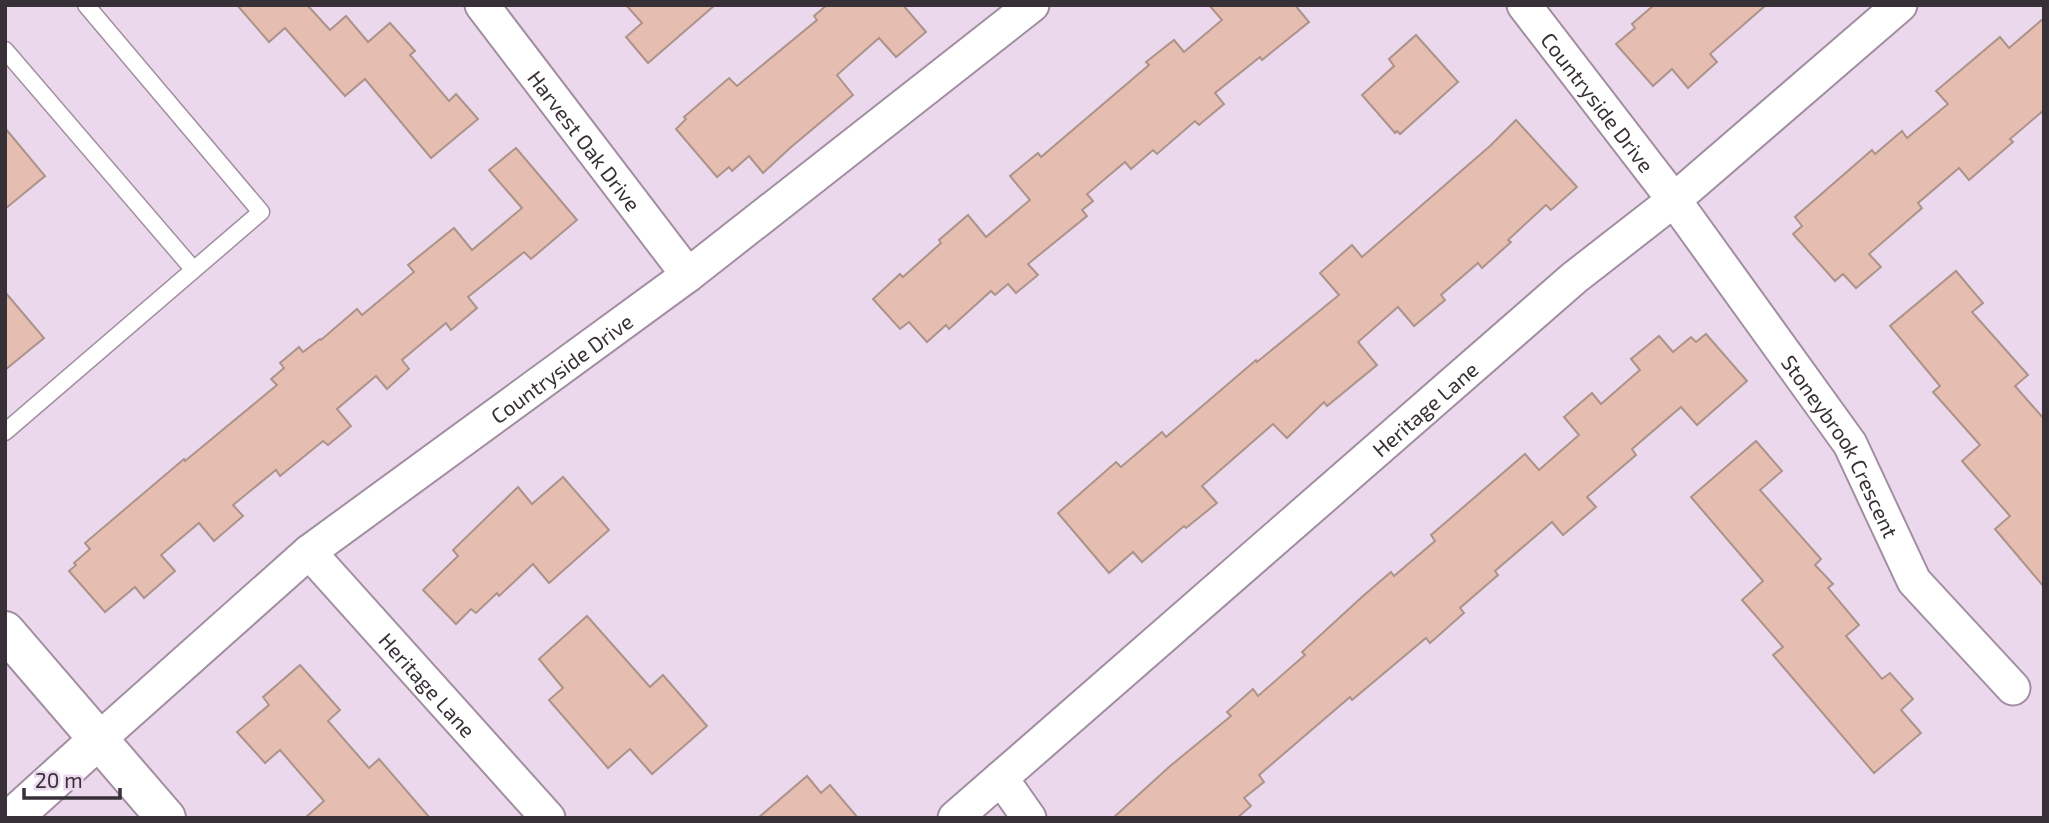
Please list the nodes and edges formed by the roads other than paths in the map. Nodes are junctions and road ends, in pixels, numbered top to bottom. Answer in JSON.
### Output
{"nodes":[{"id":1,"x":86,"y":5,"type":"edge"},
{"id":2,"x":482,"y":5,"type":"edge"},
{"id":3,"x":1032,"y":5,"type":"edge"},
{"id":4,"x":1524,"y":5,"type":"edge"},
{"id":5,"x":1900,"y":5,"type":"edge"},
{"id":6,"x":5,"y":50,"type":"edge"},
{"id":7,"x":1674,"y":200,"type":"junction"},
{"id":8,"x":193,"y":270,"type":"junction"},
{"id":9,"x":688,"y":275,"type":"junction"},
{"id":10,"x":5,"y":432,"type":"edge"},
{"id":11,"x":309,"y":552,"type":"junction"},
{"id":12,"x":5,"y":632,"type":"edge"},
{"id":13,"x":2013,"y":688,"type":"dead end"},
{"id":14,"x":98,"y":740,"type":"junction"},
{"id":15,"x":1001,"y":778,"type":"junction"},
{"id":16,"x":12,"y":818,"type":"edge"},
{"id":17,"x":166,"y":818,"type":"edge"},
{"id":18,"x":548,"y":818,"type":"edge"},
{"id":19,"x":955,"y":818,"type":"edge"},
{"id":20,"x":1029,"y":818,"type":"edge"}],
"edges":[{"from":1,"to":8,"type":"lane"},
{"from":2,"to":9,"type":"street","name":"Harvest Oak Drive"},
{"from":3,"to":9,"type":"street","name":"Countryside Drive"},
{"from":4,"to":7,"type":"street","name":"Countryside Drive"},
{"from":5,"to":7,"type":"street","name":"Heritage Lane"},
{"from":6,"to":8,"type":"lane"},
{"from":7,"to":13,"type":"street","name":"Stoneybrook Crescent"},
{"from":7,"to":15,"type":"street","name":"Heritage Lane"},
{"from":8,"to":10,"type":"lane"},
{"from":9,"to":11,"type":"street","name":"Countryside Drive"},
{"from":11,"to":14,"type":"street","name":"Countryside Drive"},
{"from":11,"to":18,"type":"street","name":"Heritage Lane"},
{"from":12,"to":14,"type":"main road"},
{"from":14,"to":16,"type":"main road"},
{"from":14,"to":17,"type":"main road"},
{"from":15,"to":19,"type":"street","name":"Heritage Lane"},
{"from":15,"to":20,"type":"street"}]}
